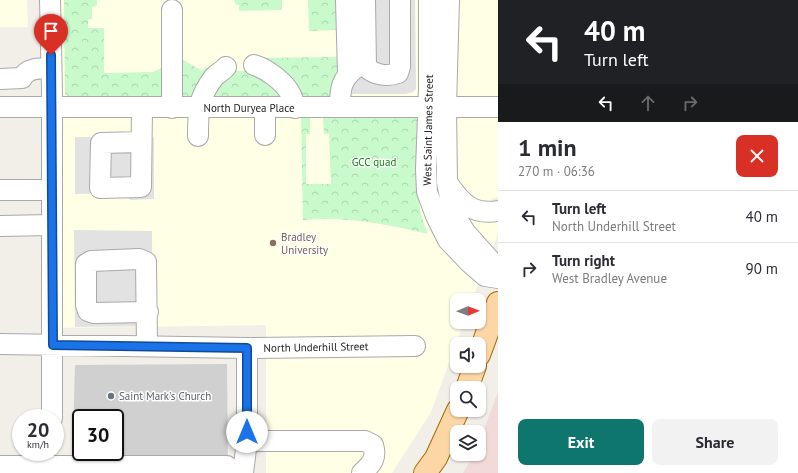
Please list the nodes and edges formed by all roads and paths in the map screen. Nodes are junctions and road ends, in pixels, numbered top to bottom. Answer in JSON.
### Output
{"nodes":[{"id":1,"x":50,"y":0,"type":"edge"},
{"id":2,"x":346,"y":0,"type":"edge"},
{"id":3,"x":366,"y":0,"type":"edge"},
{"id":4,"x":400,"y":0,"type":"edge"},
{"id":5,"x":429,"y":0,"type":"edge"},
{"id":6,"x":447,"y":6,"type":"edge"},
{"id":7,"x":172,"y":10,"type":"dead end"},
{"id":8,"x":366,"y":62,"type":"junction"},
{"id":9,"x":254,"y":65,"type":"dead end"},
{"id":10,"x":226,"y":67,"type":"dead end"},
{"id":11,"x":51,"y":68,"type":"junction"},
{"id":12,"x":348,"y":74,"type":"junction"},
{"id":13,"x":0,"y":79,"type":"edge"},
{"id":14,"x":51,"y":107,"type":"junction"},
{"id":15,"x":340,"y":107,"type":"junction"},
{"id":16,"x":437,"y":107,"type":"junction"},
{"id":17,"x":498,"y":107,"type":"edge"},
{"id":18,"x":0,"y":108,"type":"edge"},
{"id":19,"x":142,"y":108,"type":"junction"},
{"id":20,"x":172,"y":108,"type":"junction"},
{"id":21,"x":198,"y":108,"type":"junction"},
{"id":22,"x":265,"y":108,"type":"junction"},
{"id":23,"x":295,"y":108,"type":"junction"},
{"id":24,"x":198,"y":136,"type":"dead end"},
{"id":25,"x":266,"y":136,"type":"dead end"},
{"id":26,"x":141,"y":142,"type":"dead end"},
{"id":27,"x":448,"y":182,"type":"junction"},
{"id":28,"x":0,"y":190,"type":"edge"},
{"id":29,"x":51,"y":190,"type":"junction"},
{"id":30,"x":498,"y":211,"type":"edge"},
{"id":31,"x":51,"y":225,"type":"junction"},
{"id":32,"x":0,"y":226,"type":"edge"},
{"id":33,"x":498,"y":268,"type":"edge"},
{"id":34,"x":498,"y":278,"type":"edge"},
{"id":35,"x":498,"y":303,"type":"edge"},
{"id":36,"x":148,"y":312,"type":"dead end"},
{"id":37,"x":486,"y":337,"type":"edge"},
{"id":38,"x":0,"y":344,"type":"edge"},
{"id":39,"x":53,"y":345,"type":"junction"},
{"id":40,"x":147,"y":346,"type":"junction"},
{"id":41,"x":415,"y":346,"type":"dead end"},
{"id":42,"x":247,"y":348,"type":"junction"},
{"id":43,"x":52,"y":409,"type":"edge"},
{"id":44,"x":455,"y":417,"type":"edge"},
{"id":45,"x":247,"y":442,"type":"junction"},
{"id":46,"x":52,"y":464,"type":"edge"},
{"id":47,"x":0,"y":466,"type":"edge"},
{"id":48,"x":238,"y":471,"type":"edge"},
{"id":49,"x":362,"y":473,"type":"edge"},
{"id":50,"x":425,"y":473,"type":"edge"}],
"edges":[{"from":1,"to":11,"type":"street"},
{"from":2,"to":12,"type":"street"},
{"from":3,"to":8,"type":"street"},
{"from":4,"to":8,"type":"street"},
{"from":5,"to":16,"type":"street","name":"West Saint James Street"},
{"from":6,"to":16,"type":"street","name":"West Saint James Street"},
{"from":7,"to":20,"type":"street"},
{"from":8,"to":12,"type":"street"},
{"from":9,"to":23,"type":"street"},
{"from":10,"to":21,"type":"street"},
{"from":11,"to":13,"type":"street"},
{"from":11,"to":14,"type":"street"},
{"from":12,"to":15,"type":"street"},
{"from":14,"to":18,"type":"street","name":"North Duryea Place"},
{"from":14,"to":19,"type":"street","name":"North Duryea Place"},
{"from":14,"to":29,"type":"street"},
{"from":15,"to":16,"type":"street","name":"North Duryea Place"},
{"from":15,"to":23,"type":"street","name":"North Duryea Place"},
{"from":16,"to":17,"type":"street","name":"North Duryea Place"},
{"from":16,"to":27,"type":"street","name":"West Saint James Street"},
{"from":16,"to":34,"type":"street","name":"West Saint James Street"},
{"from":19,"to":20,"type":"street","name":"North Duryea Place"},
{"from":19,"to":26,"type":"street"},
{"from":20,"to":21,"type":"street","name":"North Duryea Place"},
{"from":21,"to":22,"type":"street","name":"North Duryea Place"},
{"from":21,"to":24,"type":"street"},
{"from":22,"to":23,"type":"street","name":"North Duryea Place"},
{"from":22,"to":25,"type":"street"},
{"from":27,"to":30,"type":"street"},
{"from":27,"to":33,"type":"street","name":"West Saint James Street"},
{"from":28,"to":29,"type":"street"},
{"from":29,"to":31,"type":"street"},
{"from":31,"to":32,"type":"street"},
{"from":31,"to":39,"type":"street"},
{"from":35,"to":37,"type":"main road"},
{"from":36,"to":40,"type":"street"},
{"from":38,"to":39,"type":"street","name":"North Underhill Street"},
{"from":39,"to":40,"type":"street","name":"North Underhill Street"},
{"from":39,"to":43,"type":"street"},
{"from":40,"to":42,"type":"street","name":"North Underhill Street"},
{"from":41,"to":42,"type":"street","name":"North Underhill Street"},
{"from":42,"to":45,"type":"street"},
{"from":44,"to":50,"type":"main road"},
{"from":45,"to":48,"type":"street"},
{"from":45,"to":49,"type":"street"},
{"from":46,"to":47,"type":"street"},
{"from":46,"to":48,"type":"street"}]}
